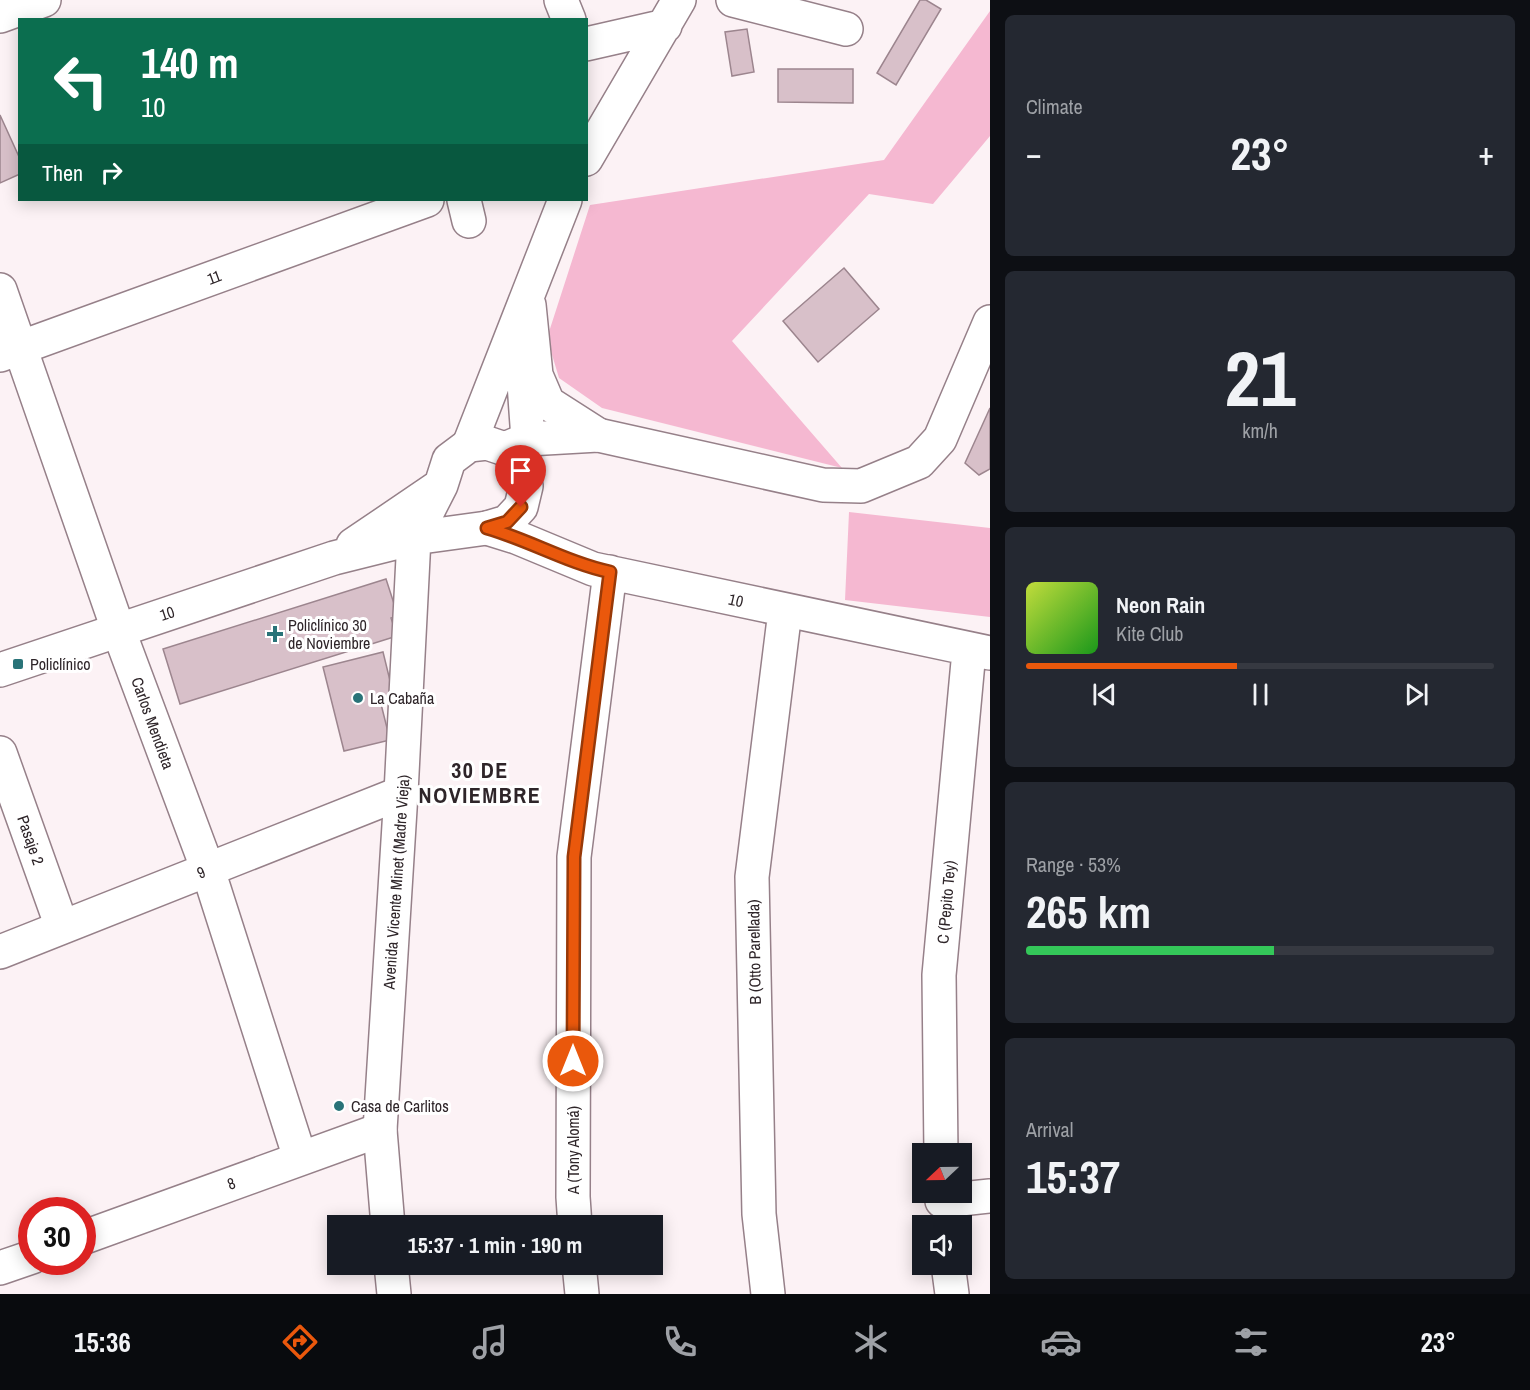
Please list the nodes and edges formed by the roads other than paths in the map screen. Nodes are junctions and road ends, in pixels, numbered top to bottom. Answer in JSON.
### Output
{"nodes":[{"id":1,"x":44,"y":0,"type":"edge"},
{"id":2,"x":561,"y":0,"type":"edge"},
{"id":3,"x":733,"y":0,"type":"edge"},
{"id":4,"x":672,"y":13,"type":"edge"},
{"id":5,"x":0,"y":16,"type":"edge"},
{"id":6,"x":568,"y":18,"type":"edge"},
{"id":7,"x":846,"y":29,"type":"dead end"},
{"id":8,"x":588,"y":43,"type":"edge"},
{"id":9,"x":588,"y":156,"type":"edge"},
{"id":10,"x":424,"y":201,"type":"edge"},
{"id":11,"x":565,"y":201,"type":"edge"},
{"id":12,"x":0,"y":290,"type":"edge"},
{"id":13,"x":524,"y":309,"type":"junction"},
{"id":14,"x":990,"y":322,"type":"edge"},
{"id":15,"x":10,"y":351,"type":"edge"},
{"id":16,"x":583,"y":435,"type":"junction"},
{"id":17,"x":516,"y":444,"type":"junction"},
{"id":18,"x":469,"y":445,"type":"junction"},
{"id":19,"x":441,"y":485,"type":"junction"},
{"id":20,"x":526,"y":486,"type":"junction"},
{"id":21,"x":487,"y":528,"type":"junction"},
{"id":22,"x":414,"y":538,"type":"junction"},
{"id":23,"x":334,"y":558,"type":"junction"},
{"id":24,"x":610,"y":572,"type":"junction"},
{"id":25,"x":785,"y":611,"type":"junction"},
{"id":26,"x":118,"y":629,"type":"junction"},
{"id":27,"x":979,"y":652,"type":"edge"},
{"id":28,"x":0,"y":670,"type":"edge"},
{"id":29,"x":0,"y":753,"type":"edge"},
{"id":30,"x":401,"y":793,"type":"junction"},
{"id":31,"x":208,"y":870,"type":"junction"},
{"id":32,"x":62,"y":927,"type":"junction"},
{"id":33,"x":0,"y":952,"type":"edge"},
{"id":34,"x":380,"y":1130,"type":"junction"},
{"id":35,"x":941,"y":1143,"type":"edge"},
{"id":36,"x":300,"y":1158,"type":"junction"},
{"id":37,"x":990,"y":1196,"type":"edge"},
{"id":38,"x":942,"y":1206,"type":"edge"},
{"id":39,"x":387,"y":1215,"type":"edge"},
{"id":40,"x":574,"y":1215,"type":"edge"},
{"id":41,"x":96,"y":1233,"type":"edge"},
{"id":42,"x":18,"y":1262,"type":"edge"},
{"id":43,"x":0,"y":1268,"type":"edge"},
{"id":44,"x":392,"y":1275,"type":"edge"},
{"id":45,"x":580,"y":1275,"type":"edge"},
{"id":46,"x":949,"y":1275,"type":"edge"},
{"id":47,"x":394,"y":1294,"type":"edge"},
{"id":48,"x":582,"y":1294,"type":"edge"},
{"id":49,"x":768,"y":1294,"type":"edge"},
{"id":50,"x":952,"y":1294,"type":"edge"}],
"edges":[{"from":1,"to":5,"type":"street"},
{"from":2,"to":6,"type":"street"},
{"from":3,"to":7,"type":"street"},
{"from":4,"to":8,"type":"street"},
{"from":4,"to":9,"type":"street"},
{"from":10,"to":15,"type":"street","name":"11"},
{"from":11,"to":13,"type":"street"},
{"from":12,"to":15,"type":"street","name":"Carlos Mendieta"},
{"from":13,"to":16,"type":"street"},
{"from":13,"to":17,"type":"street"},
{"from":13,"to":18,"type":"street"},
{"from":14,"to":16,"type":"street"},
{"from":15,"to":26,"type":"street","name":"Carlos Mendieta"},
{"from":16,"to":17,"type":"street"},
{"from":16,"to":20,"type":"street","name":"10"},
{"from":17,"to":18,"type":"street"},
{"from":17,"to":20,"type":"street"},
{"from":18,"to":19,"type":"street"},
{"from":19,"to":21,"type":"street","name":"10"},
{"from":19,"to":22,"type":"street"},
{"from":19,"to":23,"type":"street","name":"10"},
{"from":20,"to":21,"type":"street","name":"10"},
{"from":21,"to":22,"type":"street","name":"10"},
{"from":21,"to":24,"type":"street","name":"10"},
{"from":22,"to":23,"type":"street","name":"10"},
{"from":22,"to":30,"type":"street","name":"Avenida Vicente Minet (Madre Vieja)"},
{"from":23,"to":26,"type":"street","name":"10"},
{"from":24,"to":25,"type":"street","name":"10"},
{"from":24,"to":40,"type":"street","name":"A (Tony Alomá)"},
{"from":25,"to":27,"type":"street","name":"10"},
{"from":25,"to":49,"type":"street","name":"B (Otto Parellada)"},
{"from":26,"to":28,"type":"street","name":"10"},
{"from":26,"to":31,"type":"street","name":"Carlos Mendieta"},
{"from":27,"to":35,"type":"street","name":"C (Pepito Tey)"},
{"from":29,"to":32,"type":"street","name":"Pasaje 2"},
{"from":30,"to":31,"type":"street","name":"9"},
{"from":30,"to":34,"type":"street","name":"Avenida Vicente Minet (Madre Vieja)"},
{"from":31,"to":32,"type":"street","name":"9"},
{"from":31,"to":36,"type":"street","name":"Carlos Mendieta"},
{"from":32,"to":33,"type":"street","name":"9"},
{"from":34,"to":36,"type":"street","name":"8"},
{"from":34,"to":39,"type":"street","name":"Avenida Vicente Minet (Madre Vieja)"},
{"from":36,"to":41,"type":"street","name":"8"},
{"from":37,"to":38,"type":"street"},
{"from":42,"to":43,"type":"street"},
{"from":44,"to":47,"type":"street"},
{"from":45,"to":48,"type":"street"},
{"from":46,"to":50,"type":"street"}]}
